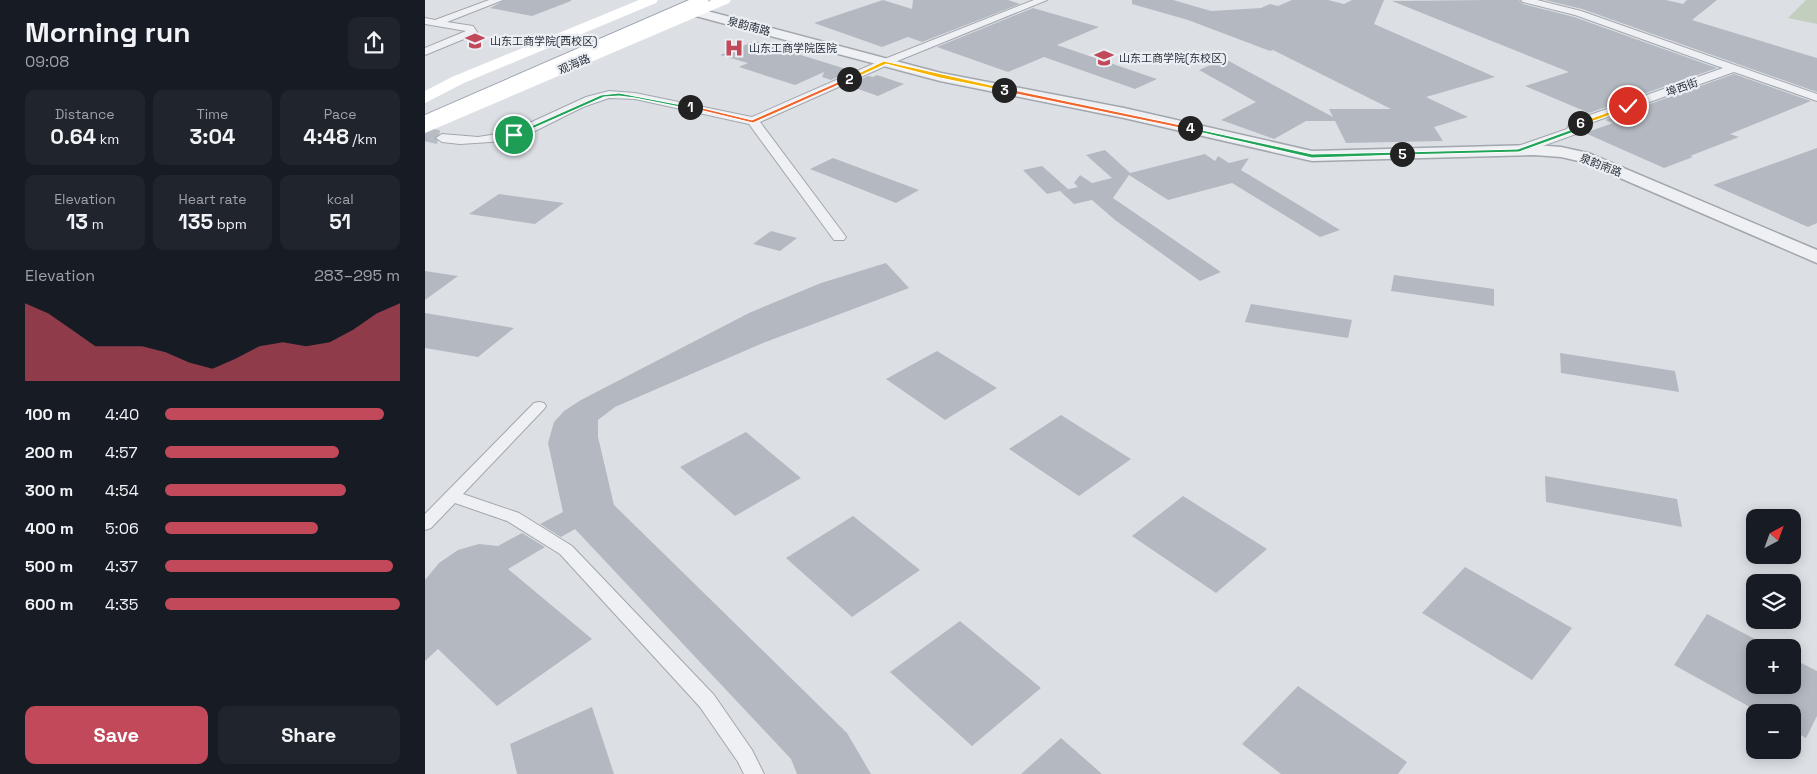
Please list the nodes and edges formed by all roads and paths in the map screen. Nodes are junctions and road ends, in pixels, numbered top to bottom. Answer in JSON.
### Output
{"nodes":[{"id":1,"x":498,"y":0,"type":"edge"},
{"id":2,"x":651,"y":0,"type":"edge"},
{"id":3,"x":674,"y":0,"type":"edge"},
{"id":4,"x":724,"y":0,"type":"edge"},
{"id":5,"x":1041,"y":0,"type":"edge"},
{"id":6,"x":1526,"y":0,"type":"edge"},
{"id":7,"x":699,"y":6,"type":"edge"},
{"id":8,"x":430,"y":22,"type":"edge"},
{"id":9,"x":425,"y":52,"type":"edge"},
{"id":10,"x":886,"y":62,"type":"junction"},
{"id":11,"x":1735,"y":68,"type":"junction"},
{"id":12,"x":425,"y":98,"type":"edge"},
{"id":13,"x":1817,"y":98,"type":"edge"},
{"id":14,"x":425,"y":107,"type":"edge"},
{"id":15,"x":753,"y":121,"type":"junction"},
{"id":16,"x":425,"y":122,"type":"tunnel mouth"},
{"id":17,"x":425,"y":128,"type":"tunnel mouth"},
{"id":18,"x":442,"y":138,"type":"tunnel mouth"},
{"id":19,"x":1519,"y":150,"type":"junction"},
{"id":20,"x":839,"y":237,"type":"dead end"},
{"id":21,"x":1817,"y":257,"type":"edge"},
{"id":22,"x":539,"y":406,"type":"dead end"},
{"id":23,"x":452,"y":496,"type":"junction"},
{"id":24,"x":425,"y":524,"type":"edge"},
{"id":25,"x":753,"y":774,"type":"edge"}],
"edges":[{"from":1,"to":8,"type":"street"},
{"from":2,"to":12,"type":"main road"},
{"from":3,"to":14,"type":"main road","name":"观海路"},
{"from":4,"to":7,"type":"main road","name":"观海路"},
{"from":5,"to":10,"type":"street"},
{"from":6,"to":11,"type":"street"},
{"from":7,"to":10,"type":"street","name":"泉韵南路"},
{"from":7,"to":16,"type":"main road","name":"观海路"},
{"from":7,"to":17,"type":"main road","name":"观海路"},
{"from":8,"to":9,"type":"street"},
{"from":10,"to":15,"type":"street"},
{"from":10,"to":19,"type":"street","name":"泉韵南路"},
{"from":11,"to":13,"type":"street"},
{"from":11,"to":19,"type":"street","name":"埠西街"},
{"from":15,"to":18,"type":"street"},
{"from":15,"to":20,"type":"street"},
{"from":19,"to":21,"type":"street","name":"泉韵南路"},
{"from":22,"to":23,"type":"street"},
{"from":23,"to":24,"type":"street"},
{"from":23,"to":25,"type":"street"}]}
